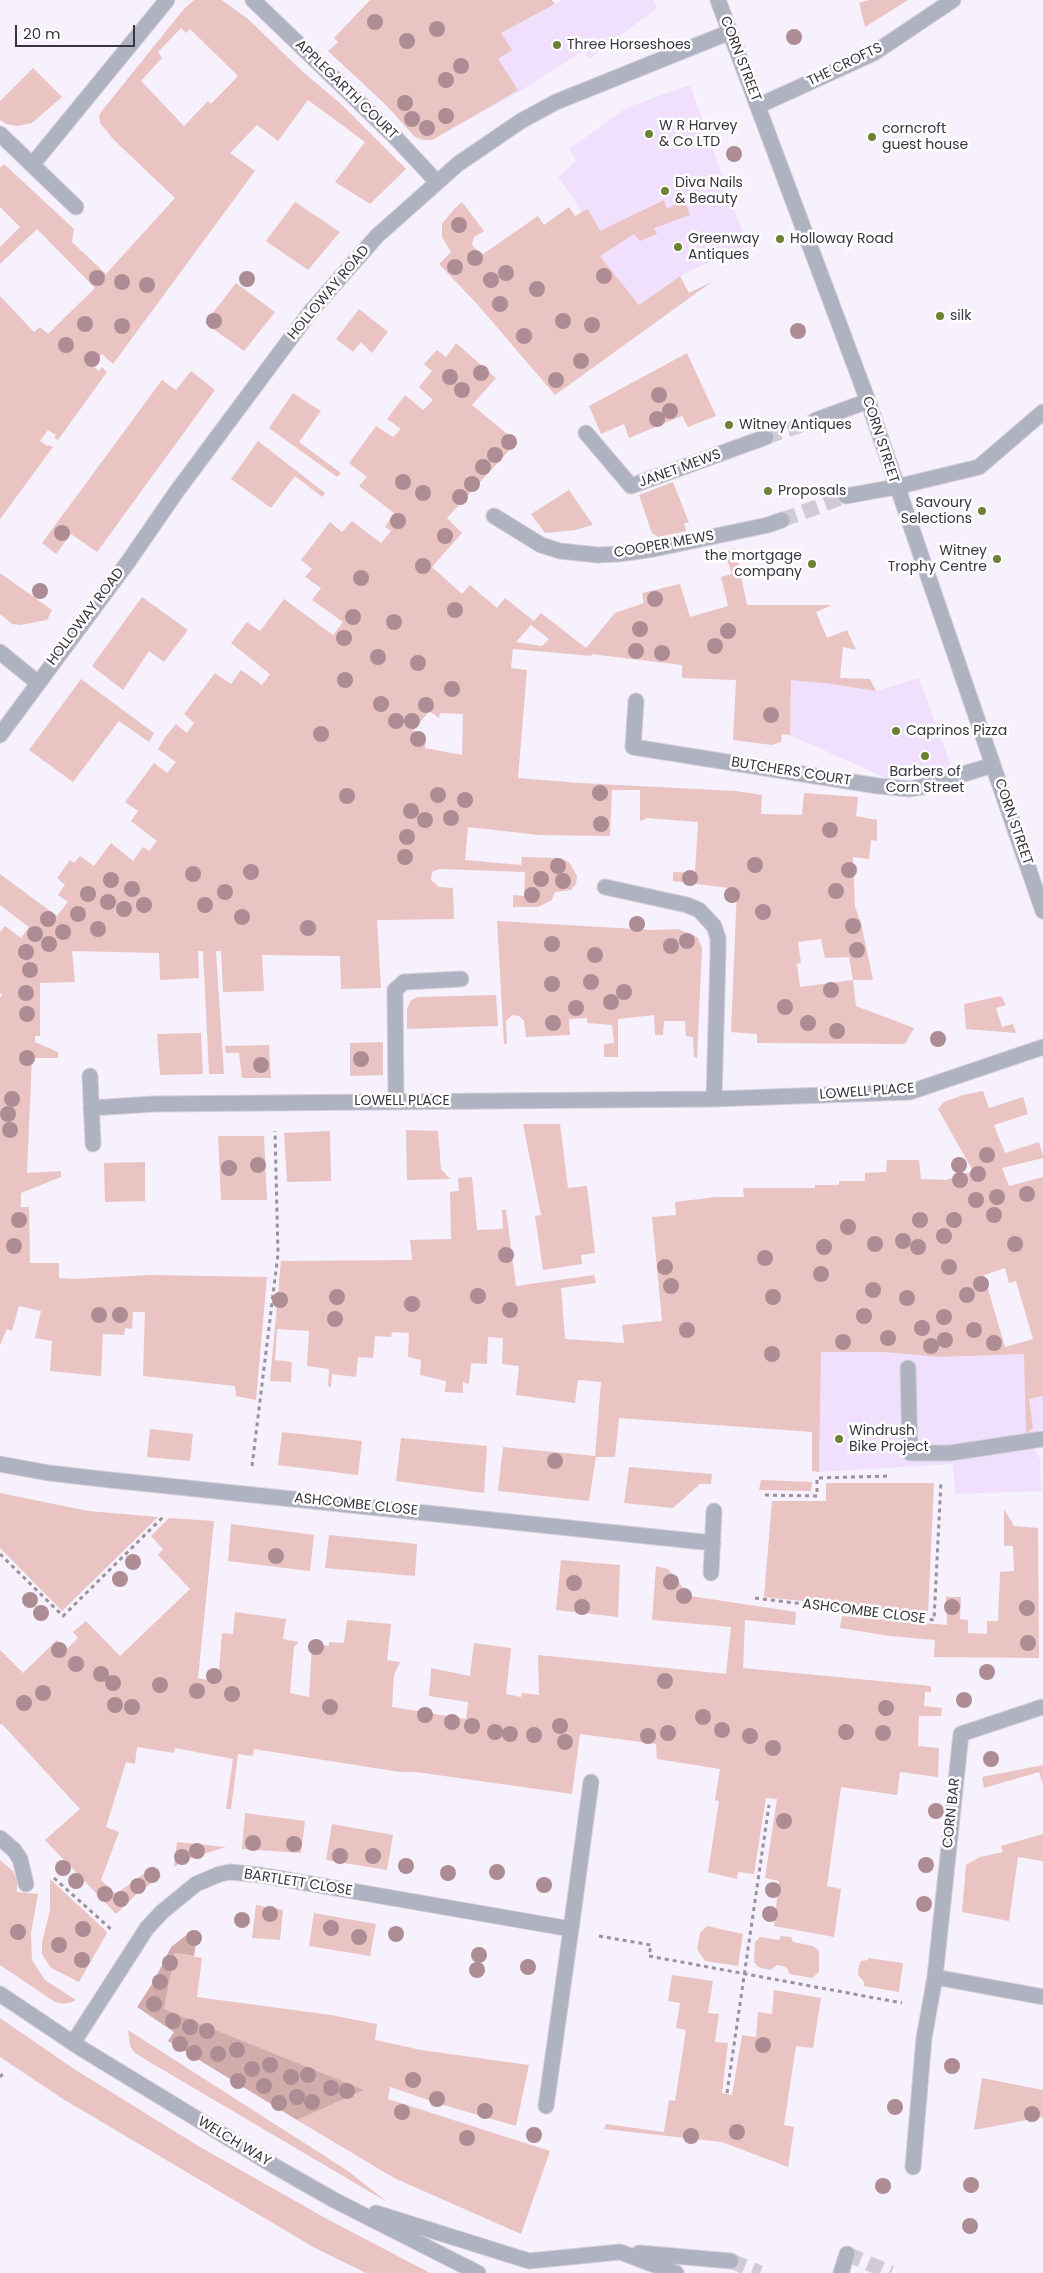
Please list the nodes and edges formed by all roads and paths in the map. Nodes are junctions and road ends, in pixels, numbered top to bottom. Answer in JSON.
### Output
{"nodes":[{"id":1,"x":167,"y":0,"type":"edge"},
{"id":2,"x":253,"y":0,"type":"edge"},
{"id":3,"x":718,"y":0,"type":"edge"},
{"id":4,"x":952,"y":0,"type":"edge"},
{"id":5,"x":730,"y":32,"type":"junction"},
{"id":6,"x":758,"y":106,"type":"junction"},
{"id":7,"x":0,"y":134,"type":"edge"},
{"id":8,"x":32,"y":165,"type":"junction"},
{"id":9,"x":437,"y":182,"type":"junction"},
{"id":10,"x":76,"y":207,"type":"dead end"},
{"id":11,"x":868,"y":401,"type":"junction"},
{"id":12,"x":1043,"y":412,"type":"edge"},
{"id":13,"x":816,"y":420,"type":"tunnel mouth"},
{"id":14,"x":586,"y":433,"type":"dead end"},
{"id":15,"x":766,"y":437,"type":"tunnel mouth"},
{"id":16,"x":896,"y":487,"type":"junction"},
{"id":17,"x":846,"y":496,"type":"tunnel mouth"},
{"id":18,"x":494,"y":516,"type":"dead end"},
{"id":19,"x":782,"y":520,"type":"tunnel mouth"},
{"id":20,"x":0,"y":652,"type":"edge"},
{"id":21,"x":38,"y":683,"type":"junction"},
{"id":22,"x":636,"y":701,"type":"dead end"},
{"id":23,"x":0,"y":735,"type":"edge"},
{"id":24,"x":993,"y":766,"type":"junction"},
{"id":25,"x":605,"y":887,"type":"dead end"},
{"id":26,"x":1043,"y":911,"type":"edge"},
{"id":27,"x":462,"y":979,"type":"dead end"},
{"id":28,"x":1043,"y":1047,"type":"edge"},
{"id":29,"x":90,"y":1076,"type":"dead end"},
{"id":30,"x":714,"y":1099,"type":"junction"},
{"id":31,"x":396,"y":1101,"type":"junction"},
{"id":32,"x":91,"y":1108,"type":"junction"},
{"id":33,"x":275,"y":1123,"type":"dead end"},
{"id":34,"x":93,"y":1144,"type":"dead end"},
{"id":35,"x":908,"y":1368,"type":"dead end"},
{"id":36,"x":1043,"y":1439,"type":"edge"},
{"id":37,"x":0,"y":1464,"type":"edge"},
{"id":38,"x":252,"y":1473,"type":"dead end"},
{"id":39,"x":941,"y":1475,"type":"dead end"},
{"id":40,"x":893,"y":1476,"type":"dead end"},
{"id":41,"x":765,"y":1495,"type":"dead end"},
{"id":42,"x":169,"y":1511,"type":"dead end"},
{"id":43,"x":714,"y":1511,"type":"dead end"},
{"id":44,"x":713,"y":1543,"type":"junction"},
{"id":45,"x":0,"y":1554,"type":"edge"},
{"id":46,"x":712,"y":1573,"type":"dead end"},
{"id":47,"x":755,"y":1598,"type":"dead end"},
{"id":48,"x":1042,"y":1707,"type":"edge"},
{"id":49,"x":591,"y":1782,"type":"dead end"},
{"id":50,"x":769,"y":1804,"type":"dead end"},
{"id":51,"x":0,"y":1838,"type":"edge"},
{"id":52,"x":50,"y":1874,"type":"dead end"},
{"id":53,"x":26,"y":1884,"type":"dead end"},
{"id":54,"x":572,"y":1929,"type":"junction"},
{"id":55,"x":115,"y":1933,"type":"dead end"},
{"id":56,"x":593,"y":1935,"type":"dead end"},
{"id":57,"x":744,"y":1974,"type":"junction"},
{"id":58,"x":936,"y":1977,"type":"junction"},
{"id":59,"x":0,"y":1994,"type":"edge"},
{"id":60,"x":1043,"y":1997,"type":"edge"},
{"id":61,"x":906,"y":2004,"type":"dead end"},
{"id":62,"x":72,"y":2043,"type":"junction"},
{"id":63,"x":5,"y":2071,"type":"dead end"},
{"id":64,"x":0,"y":2077,"type":"edge"},
{"id":65,"x":727,"y":2093,"type":"dead end"},
{"id":66,"x":546,"y":2106,"type":"dead end"},
{"id":67,"x":913,"y":2167,"type":"dead end"},
{"id":68,"x":334,"y":2200,"type":"junction"},
{"id":69,"x":620,"y":2252,"type":"junction"},
{"id":70,"x":847,"y":2254,"type":"dead end"},
{"id":71,"x":731,"y":2261,"type":"tunnel mouth"},
{"id":72,"x":478,"y":2273,"type":"edge"},
{"id":73,"x":649,"y":2273,"type":"edge"},
{"id":74,"x":676,"y":2273,"type":"edge"},
{"id":75,"x":841,"y":2273,"type":"edge"}],
"edges":[{"from":1,"to":8,"type":"street"},
{"from":2,"to":9,"type":"street","name":"APPLEGARTH COURT"},
{"from":3,"to":5,"type":"street","name":"CORN STREET"},
{"from":4,"to":6,"type":"street","name":"THE CROFTS"},
{"from":5,"to":6,"type":"street","name":"CORN STREET"},
{"from":5,"to":9,"type":"street","name":"HOLLOWAY ROAD"},
{"from":6,"to":11,"type":"street","name":"CORN STREET"},
{"from":7,"to":8,"type":"street"},
{"from":8,"to":10,"type":"street"},
{"from":9,"to":21,"type":"street","name":"HOLLOWAY ROAD"},
{"from":11,"to":13,"type":"street"},
{"from":11,"to":16,"type":"street","name":"CORN STREET"},
{"from":12,"to":16,"type":"street"},
{"from":14,"to":15,"type":"street","name":"JANET MEWS"},
{"from":16,"to":17,"type":"street"},
{"from":16,"to":24,"type":"street","name":"CORN STREET"},
{"from":18,"to":19,"type":"street","name":"COOPER MEWS"},
{"from":20,"to":21,"type":"street"},
{"from":21,"to":23,"type":"street","name":"HOLLOWAY ROAD"},
{"from":22,"to":24,"type":"street","name":"BUTCHERS COURT"},
{"from":24,"to":26,"type":"street","name":"CORN STREET"},
{"from":25,"to":30,"type":"street"},
{"from":27,"to":31,"type":"street"},
{"from":28,"to":30,"type":"street","name":"LOWELL PLACE"},
{"from":29,"to":32,"type":"street"},
{"from":30,"to":31,"type":"street","name":"LOWELL PLACE"},
{"from":31,"to":32,"type":"street","name":"LOWELL PLACE"},
{"from":32,"to":34,"type":"street"},
{"from":33,"to":38,"type":"path"},
{"from":35,"to":36,"type":"street"},
{"from":37,"to":44,"type":"street","name":"ASHCOMBE CLOSE"},
{"from":39,"to":47,"type":"path","name":"ASHCOMBE CLOSE"},
{"from":40,"to":41,"type":"path"},
{"from":42,"to":45,"type":"path"},
{"from":43,"to":44,"type":"street"},
{"from":44,"to":46,"type":"street"},
{"from":48,"to":58,"type":"street","name":"CORN BAR"},
{"from":49,"to":54,"type":"street"},
{"from":50,"to":57,"type":"path"},
{"from":51,"to":53,"type":"street"},
{"from":52,"to":55,"type":"path"},
{"from":54,"to":62,"type":"street","name":"BARTLETT CLOSE"},
{"from":54,"to":66,"type":"street"},
{"from":56,"to":57,"type":"path"},
{"from":57,"to":61,"type":"path"},
{"from":57,"to":65,"type":"path"},
{"from":58,"to":60,"type":"street"},
{"from":58,"to":67,"type":"street","name":"CORN BAR"},
{"from":59,"to":62,"type":"street","name":"WELCH WAY"},
{"from":62,"to":68,"type":"street","name":"WELCH WAY"},
{"from":63,"to":64,"type":"path"},
{"from":68,"to":69,"type":"street"},
{"from":68,"to":72,"type":"street","name":"WELCH WAY"},
{"from":69,"to":71,"type":"street"},
{"from":69,"to":73,"type":"street"},
{"from":69,"to":74,"type":"street"},
{"from":70,"to":75,"type":"street"}]}
